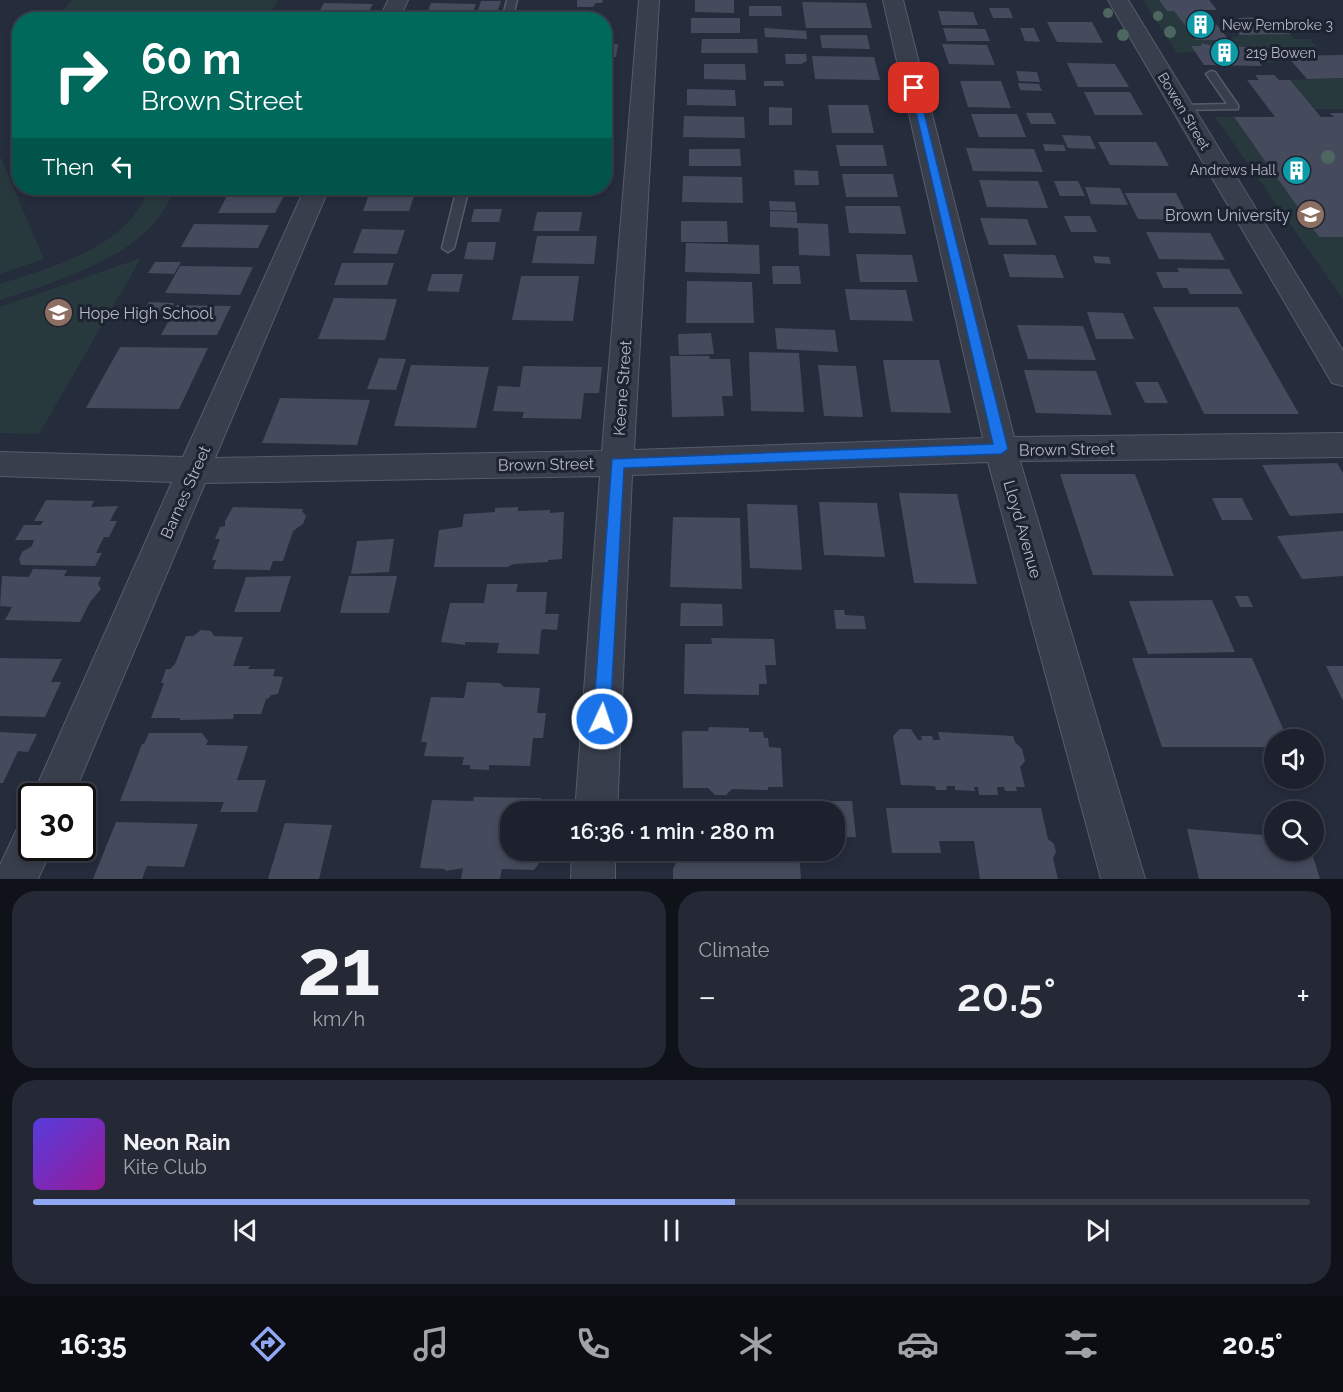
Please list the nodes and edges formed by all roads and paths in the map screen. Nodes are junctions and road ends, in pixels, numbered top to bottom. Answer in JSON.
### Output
{"nodes":[{"id":1,"x":650,"y":0,"type":"edge"},
{"id":2,"x":893,"y":0,"type":"edge"},
{"id":3,"x":1118,"y":0,"type":"edge"},
{"id":4,"x":1211,"y":74,"type":"dead end"},
{"id":5,"x":1183,"y":108,"type":"junction"},
{"id":6,"x":314,"y":195,"type":"edge"},
{"id":7,"x":461,"y":195,"type":"edge"},
{"id":8,"x":448,"y":248,"type":"dead end"},
{"id":9,"x":1343,"y":376,"type":"edge"},
{"id":10,"x":1343,"y":445,"type":"edge"},
{"id":11,"x":1001,"y":449,"type":"junction"},
{"id":12,"x":617,"y":463,"type":"junction"},
{"id":13,"x":0,"y":464,"type":"edge"},
{"id":14,"x":194,"y":470,"type":"junction"},
{"id":15,"x":58,"y":783,"type":"edge"},
{"id":16,"x":597,"y":801,"type":"edge"},
{"id":17,"x":24,"y":861,"type":"edge"},
{"id":18,"x":594,"y":861,"type":"edge"},
{"id":19,"x":16,"y":879,"type":"edge"},
{"id":20,"x":593,"y":879,"type":"edge"},
{"id":21,"x":1122,"y":879,"type":"edge"}],
"edges":[{"from":1,"to":12,"type":"street","name":"Keene Street"},
{"from":2,"to":11,"type":"street","name":"Lloyd Avenue"},
{"from":3,"to":5,"type":"street","name":"Bowen Street"},
{"from":4,"to":5,"type":"lane"},
{"from":5,"to":9,"type":"street","name":"Bowen Street"},
{"from":6,"to":14,"type":"street","name":"Barnes Street"},
{"from":7,"to":8,"type":"lane"},
{"from":10,"to":11,"type":"street","name":"Brown Street"},
{"from":11,"to":12,"type":"street","name":"Brown Street"},
{"from":11,"to":21,"type":"street","name":"Lloyd Avenue"},
{"from":12,"to":14,"type":"street","name":"Brown Street"},
{"from":12,"to":16,"type":"street","name":"Keene Street"},
{"from":13,"to":14,"type":"street","name":"Brown Street"},
{"from":14,"to":15,"type":"street","name":"Barnes Street"},
{"from":17,"to":19,"type":"street"},
{"from":18,"to":20,"type":"street"}]}
